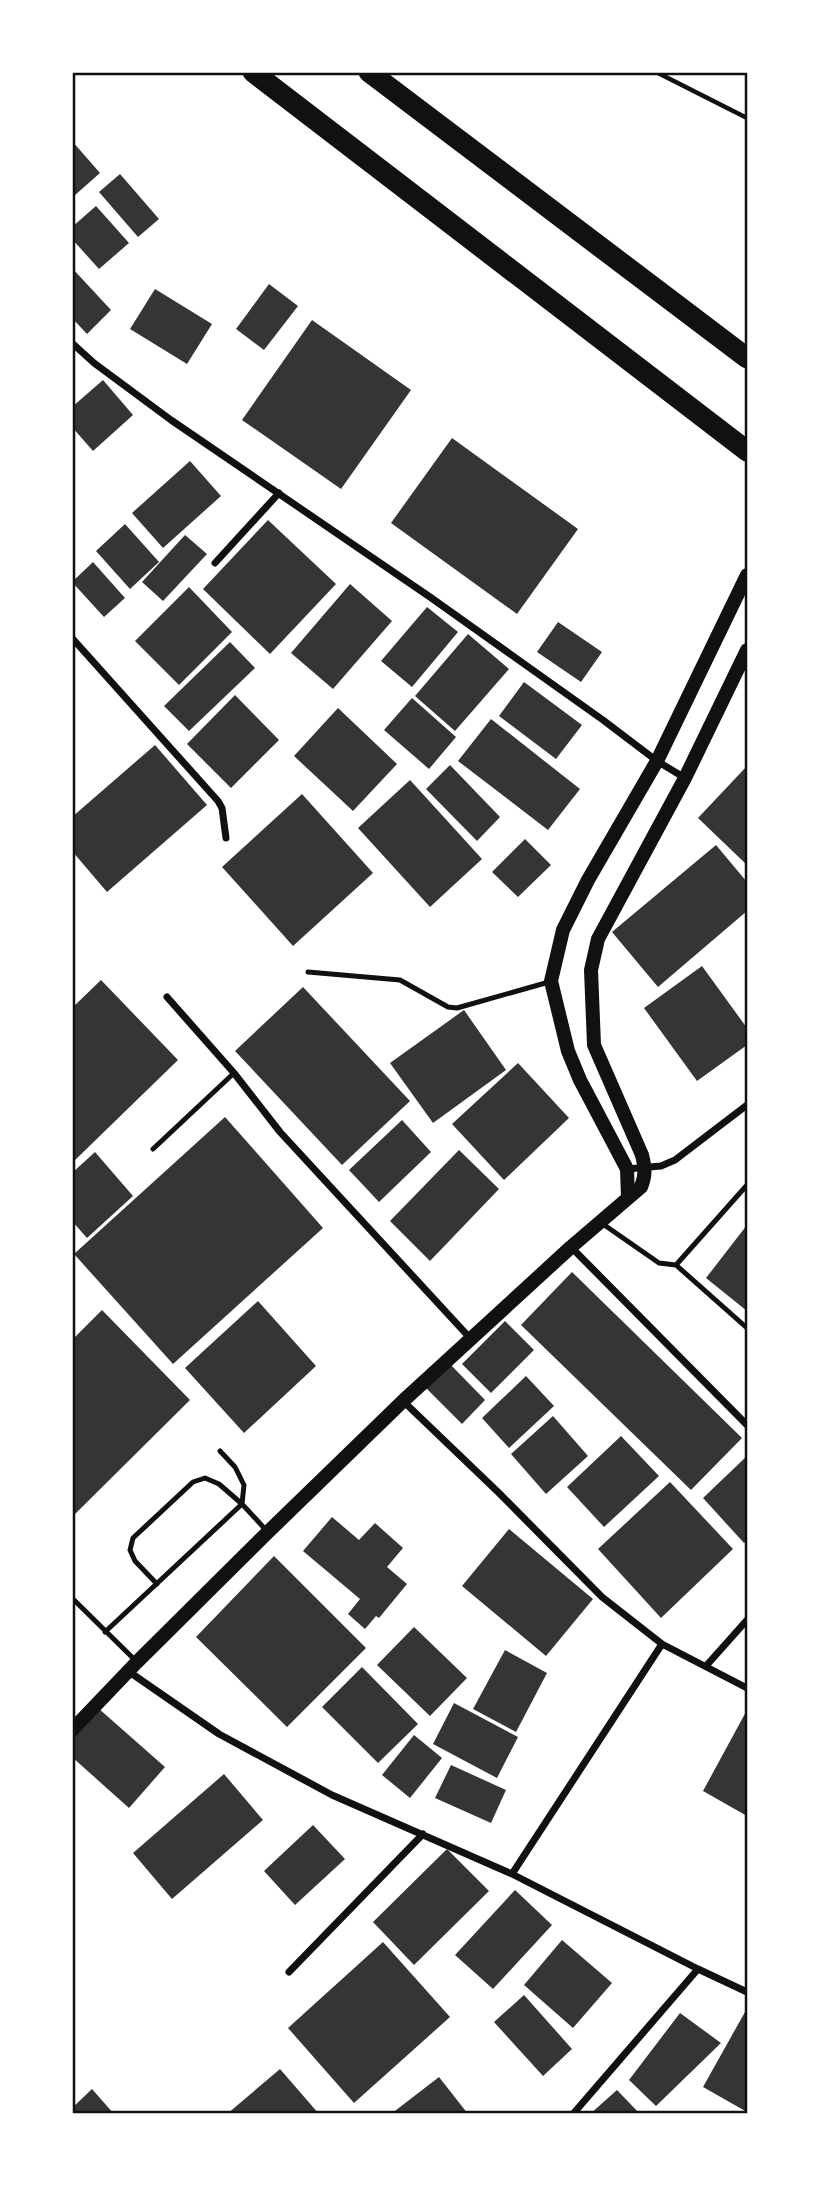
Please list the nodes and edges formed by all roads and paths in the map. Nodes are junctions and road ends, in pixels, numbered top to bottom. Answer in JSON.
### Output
{"nodes":[{"id":1,"x":253,"y":72,"type":"edge"},
{"id":2,"x":369,"y":72,"type":"edge"},
{"id":3,"x":656,"y":72,"type":"edge"},
{"id":4,"x":747,"y":118,"type":"edge"},
{"id":5,"x":72,"y":343,"type":"edge"},
{"id":6,"x":747,"y":358,"type":"edge"},
{"id":7,"x":747,"y":451,"type":"edge"},
{"id":8,"x":279,"y":493,"type":"junction"},
{"id":9,"x":215,"y":562,"type":"dead end"},
{"id":10,"x":747,"y":575,"type":"edge"},
{"id":11,"x":72,"y":638,"type":"edge"},
{"id":12,"x":747,"y":650,"type":"edge"},
{"id":13,"x":657,"y":761,"type":"junction"},
{"id":14,"x":685,"y":778,"type":"junction"},
{"id":15,"x":226,"y":838,"type":"dead end"},
{"id":16,"x":308,"y":972,"type":"dead end"},
{"id":17,"x":551,"y":981,"type":"junction"},
{"id":18,"x":167,"y":997,"type":"dead end"},
{"id":19,"x":594,"y":1045,"type":"junction"},
{"id":20,"x":568,"y":1051,"type":"junction"},
{"id":21,"x":234,"y":1073,"type":"junction"},
{"id":22,"x":747,"y":1105,"type":"edge"},
{"id":23,"x":153,"y":1149,"type":"dead end"},
{"id":24,"x":645,"y":1167,"type":"junction"},
{"id":25,"x":628,"y":1169,"type":"junction"},
{"id":26,"x":747,"y":1185,"type":"edge"},
{"id":27,"x":628,"y":1197,"type":"junction"},
{"id":28,"x":599,"y":1222,"type":"junction"},
{"id":29,"x":571,"y":1247,"type":"junction"},
{"id":30,"x":676,"y":1265,"type":"junction"},
{"id":31,"x":747,"y":1328,"type":"edge"},
{"id":32,"x":470,"y":1338,"type":"junction"},
{"id":33,"x":403,"y":1401,"type":"junction"},
{"id":34,"x":747,"y":1425,"type":"edge"},
{"id":35,"x":220,"y":1451,"type":"dead end"},
{"id":36,"x":242,"y":1504,"type":"junction"},
{"id":37,"x":268,"y":1532,"type":"junction"},
{"id":38,"x":157,"y":1584,"type":"junction"},
{"id":39,"x":72,"y":1598,"type":"edge"},
{"id":40,"x":747,"y":1620,"type":"edge"},
{"id":41,"x":105,"y":1632,"type":"junction"},
{"id":42,"x":662,"y":1644,"type":"junction"},
{"id":43,"x":706,"y":1666,"type":"junction"},
{"id":44,"x":132,"y":1667,"type":"junction"},
{"id":45,"x":747,"y":1688,"type":"edge"},
{"id":46,"x":72,"y":1730,"type":"edge"},
{"id":47,"x":423,"y":1834,"type":"junction"},
{"id":48,"x":512,"y":1874,"type":"junction"},
{"id":49,"x":698,"y":1969,"type":"junction"},
{"id":50,"x":289,"y":1972,"type":"dead end"},
{"id":51,"x":747,"y":1992,"type":"edge"},
{"id":52,"x":573,"y":2114,"type":"edge"}],
"edges":[{"from":1,"to":7,"type":"highway"},
{"from":2,"to":6,"type":"highway"},
{"from":3,"to":4,"type":"path"},
{"from":5,"to":8,"type":"street"},
{"from":8,"to":9,"type":"street"},
{"from":8,"to":13,"type":"street"},
{"from":10,"to":13,"type":"main road"},
{"from":11,"to":15,"type":"street"},
{"from":12,"to":14,"type":"main road"},
{"from":13,"to":14,"type":"street"},
{"from":13,"to":17,"type":"main road"},
{"from":14,"to":19,"type":"main road"},
{"from":16,"to":17,"type":"lane"},
{"from":17,"to":20,"type":"main road"},
{"from":18,"to":21,"type":"street"},
{"from":19,"to":20,"type":"main road"},
{"from":19,"to":24,"type":"main road"},
{"from":20,"to":25,"type":"main road"},
{"from":21,"to":23,"type":"lane"},
{"from":21,"to":32,"type":"street"},
{"from":22,"to":24,"type":"street"},
{"from":24,"to":25,"type":"street"},
{"from":24,"to":27,"type":"main road"},
{"from":25,"to":27,"type":"main road"},
{"from":26,"to":30,"type":"lane"},
{"from":27,"to":28,"type":"main road"},
{"from":28,"to":29,"type":"main road"},
{"from":28,"to":30,"type":"lane"},
{"from":29,"to":32,"type":"main road"},
{"from":29,"to":34,"type":"street"},
{"from":30,"to":31,"type":"lane"},
{"from":32,"to":33,"type":"main road"},
{"from":33,"to":37,"type":"main road"},
{"from":33,"to":42,"type":"street"},
{"from":35,"to":36,"type":"lane"},
{"from":36,"to":37,"type":"lane"},
{"from":36,"to":38,"type":"lane"},
{"from":36,"to":38,"type":"lane"},
{"from":37,"to":44,"type":"main road"},
{"from":38,"to":41,"type":"lane"},
{"from":39,"to":41,"type":"lane"},
{"from":40,"to":43,"type":"street"},
{"from":41,"to":44,"type":"lane"},
{"from":42,"to":43,"type":"street"},
{"from":42,"to":48,"type":"street"},
{"from":43,"to":45,"type":"street"},
{"from":44,"to":46,"type":"main road"},
{"from":44,"to":47,"type":"street"},
{"from":47,"to":48,"type":"street"},
{"from":47,"to":50,"type":"street"},
{"from":48,"to":49,"type":"street"},
{"from":49,"to":51,"type":"street"},
{"from":49,"to":52,"type":"street"}]}
